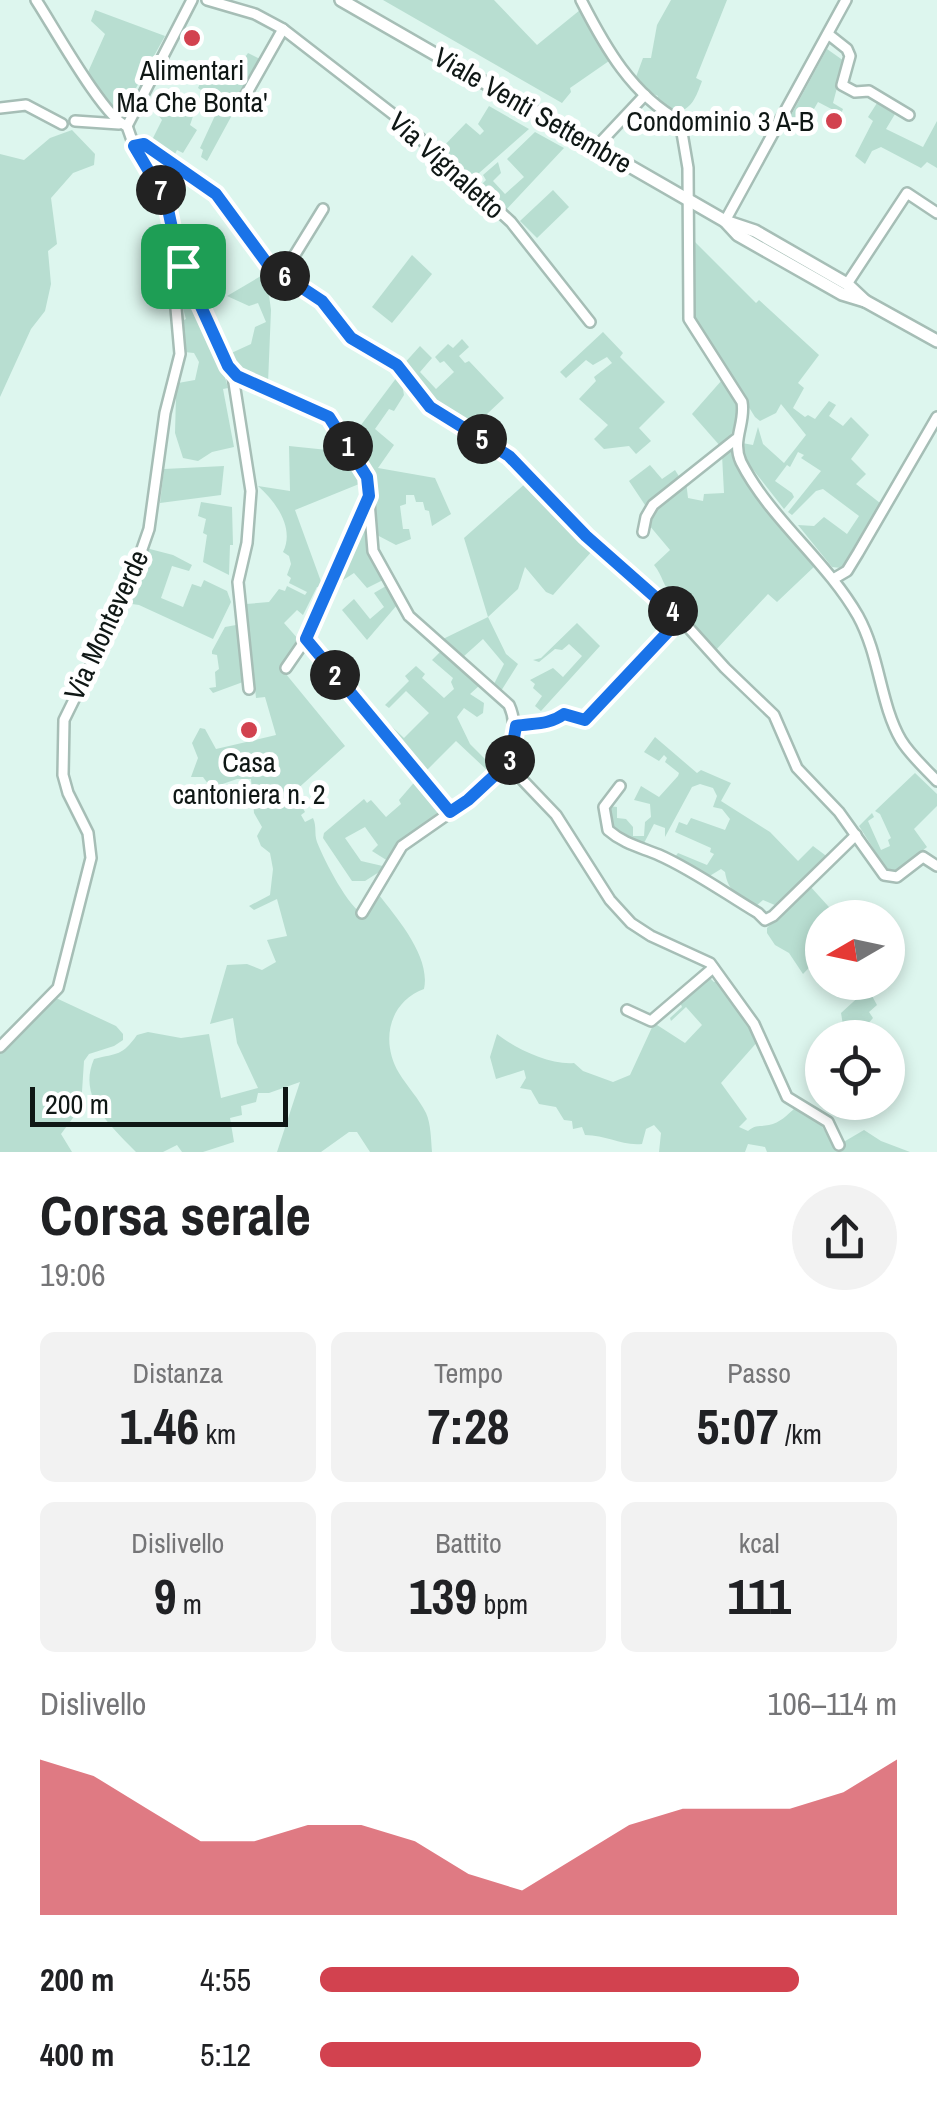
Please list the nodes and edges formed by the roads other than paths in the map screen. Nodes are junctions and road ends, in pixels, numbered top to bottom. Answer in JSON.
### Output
{"nodes":[{"id":1,"x":36,"y":0,"type":"edge"},
{"id":2,"x":192,"y":0,"type":"edge"},
{"id":3,"x":207,"y":0,"type":"edge"},
{"id":4,"x":341,"y":0,"type":"edge"},
{"id":5,"x":581,"y":0,"type":"edge"},
{"id":6,"x":846,"y":0,"type":"edge"},
{"id":7,"x":283,"y":29,"type":"junction"},
{"id":8,"x":828,"y":34,"type":"junction"},
{"id":9,"x":645,"y":95,"type":"junction"},
{"id":10,"x":244,"y":98,"type":"dead end"},
{"id":11,"x":0,"y":108,"type":"edge"},
{"id":12,"x":908,"y":115,"type":"dead end"},
{"id":13,"x":74,"y":121,"type":"dead end"},
{"id":14,"x":62,"y":124,"type":"dead end"},
{"id":15,"x":123,"y":125,"type":"junction"},
{"id":16,"x":134,"y":146,"type":"junction"},
{"id":17,"x":597,"y":146,"type":"junction"},
{"id":18,"x":688,"y":198,"type":"junction"},
{"id":19,"x":323,"y":209,"type":"dead end"},
{"id":20,"x":937,"y":212,"type":"edge"},
{"id":21,"x":725,"y":221,"type":"junction"},
{"id":22,"x":183,"y":266,"type":"junction"},
{"id":23,"x":283,"y":274,"type":"junction"},
{"id":24,"x":846,"y":284,"type":"junction"},
{"id":25,"x":865,"y":300,"type":"junction"},
{"id":26,"x":590,"y":322,"type":"dead end"},
{"id":27,"x":937,"y":341,"type":"edge"},
{"id":28,"x":232,"y":370,"type":"junction"},
{"id":29,"x":937,"y":416,"type":"edge"},
{"id":30,"x":736,"y":439,"type":"junction"},
{"id":31,"x":369,"y":496,"type":"junction"},
{"id":32,"x":643,"y":532,"type":"dead end"},
{"id":33,"x":835,"y":578,"type":"junction"},
{"id":34,"x":680,"y":619,"type":"junction"},
{"id":35,"x":306,"y":639,"type":"junction"},
{"id":36,"x":286,"y":668,"type":"dead end"},
{"id":37,"x":249,"y":689,"type":"dead end"},
{"id":38,"x":516,"y":726,"type":"junction"},
{"id":39,"x":510,"y":761,"type":"junction"},
{"id":40,"x":937,"y":781,"type":"edge"},
{"id":41,"x":620,"y":786,"type":"dead end"},
{"id":42,"x":450,"y":812,"type":"junction"},
{"id":43,"x":856,"y":834,"type":"junction"},
{"id":44,"x":937,"y":866,"type":"edge"},
{"id":45,"x":362,"y":912,"type":"dead end"},
{"id":46,"x":713,"y":968,"type":"junction"},
{"id":47,"x":627,"y":1010,"type":"dead end"},
{"id":48,"x":0,"y":1046,"type":"edge"},
{"id":49,"x":839,"y":1145,"type":"dead end"}],
"edges":[{"from":1,"to":15,"type":"street","name":"Via Monteverde"},
{"from":2,"to":15,"type":"street"},
{"from":3,"to":7,"type":"street","name":"Via Vignaletto"},
{"from":4,"to":17,"type":"main road","name":"Viale Venti Settembre"},
{"from":5,"to":9,"type":"street"},
{"from":6,"to":8,"type":"street"},
{"from":7,"to":10,"type":"street"},
{"from":7,"to":26,"type":"street","name":"Via Vignaletto"},
{"from":8,"to":12,"type":"street"},
{"from":8,"to":21,"type":"street"},
{"from":9,"to":17,"type":"street"},
{"from":9,"to":18,"type":"street"},
{"from":11,"to":14,"type":"street"},
{"from":13,"to":15,"type":"street"},
{"from":15,"to":16,"type":"street","name":"Via Monteverde"},
{"from":16,"to":22,"type":"street","name":"Via Monteverde"},
{"from":16,"to":23,"type":"street"},
{"from":17,"to":18,"type":"main road","name":"Viale Venti Settembre"},
{"from":18,"to":21,"type":"main road","name":"Viale Venti Settembre"},
{"from":18,"to":30,"type":"street"},
{"from":19,"to":23,"type":"street"},
{"from":20,"to":24,"type":"street"},
{"from":21,"to":24,"type":"main road","name":"Viale Venti Settembre"},
{"from":21,"to":25,"type":"main road","name":"Viale Venti Settembre"},
{"from":22,"to":28,"type":"street"},
{"from":22,"to":48,"type":"street","name":"Via Monteverde"},
{"from":23,"to":34,"type":"street"},
{"from":24,"to":25,"type":"main road","name":"Viale Venti Settembre"},
{"from":25,"to":27,"type":"main road","name":"Viale Venti Settembre"},
{"from":28,"to":31,"type":"street"},
{"from":28,"to":37,"type":"street"},
{"from":29,"to":33,"type":"street"},
{"from":30,"to":32,"type":"street"},
{"from":30,"to":33,"type":"street"},
{"from":31,"to":35,"type":"street"},
{"from":31,"to":38,"type":"street"},
{"from":33,"to":40,"type":"street"},
{"from":34,"to":38,"type":"street"},
{"from":34,"to":43,"type":"street"},
{"from":35,"to":36,"type":"street"},
{"from":35,"to":42,"type":"street"},
{"from":38,"to":39,"type":"street"},
{"from":39,"to":42,"type":"street"},
{"from":39,"to":46,"type":"street"},
{"from":41,"to":43,"type":"street"},
{"from":42,"to":45,"type":"street"},
{"from":43,"to":44,"type":"street"},
{"from":46,"to":47,"type":"street"},
{"from":46,"to":49,"type":"street"}]}
